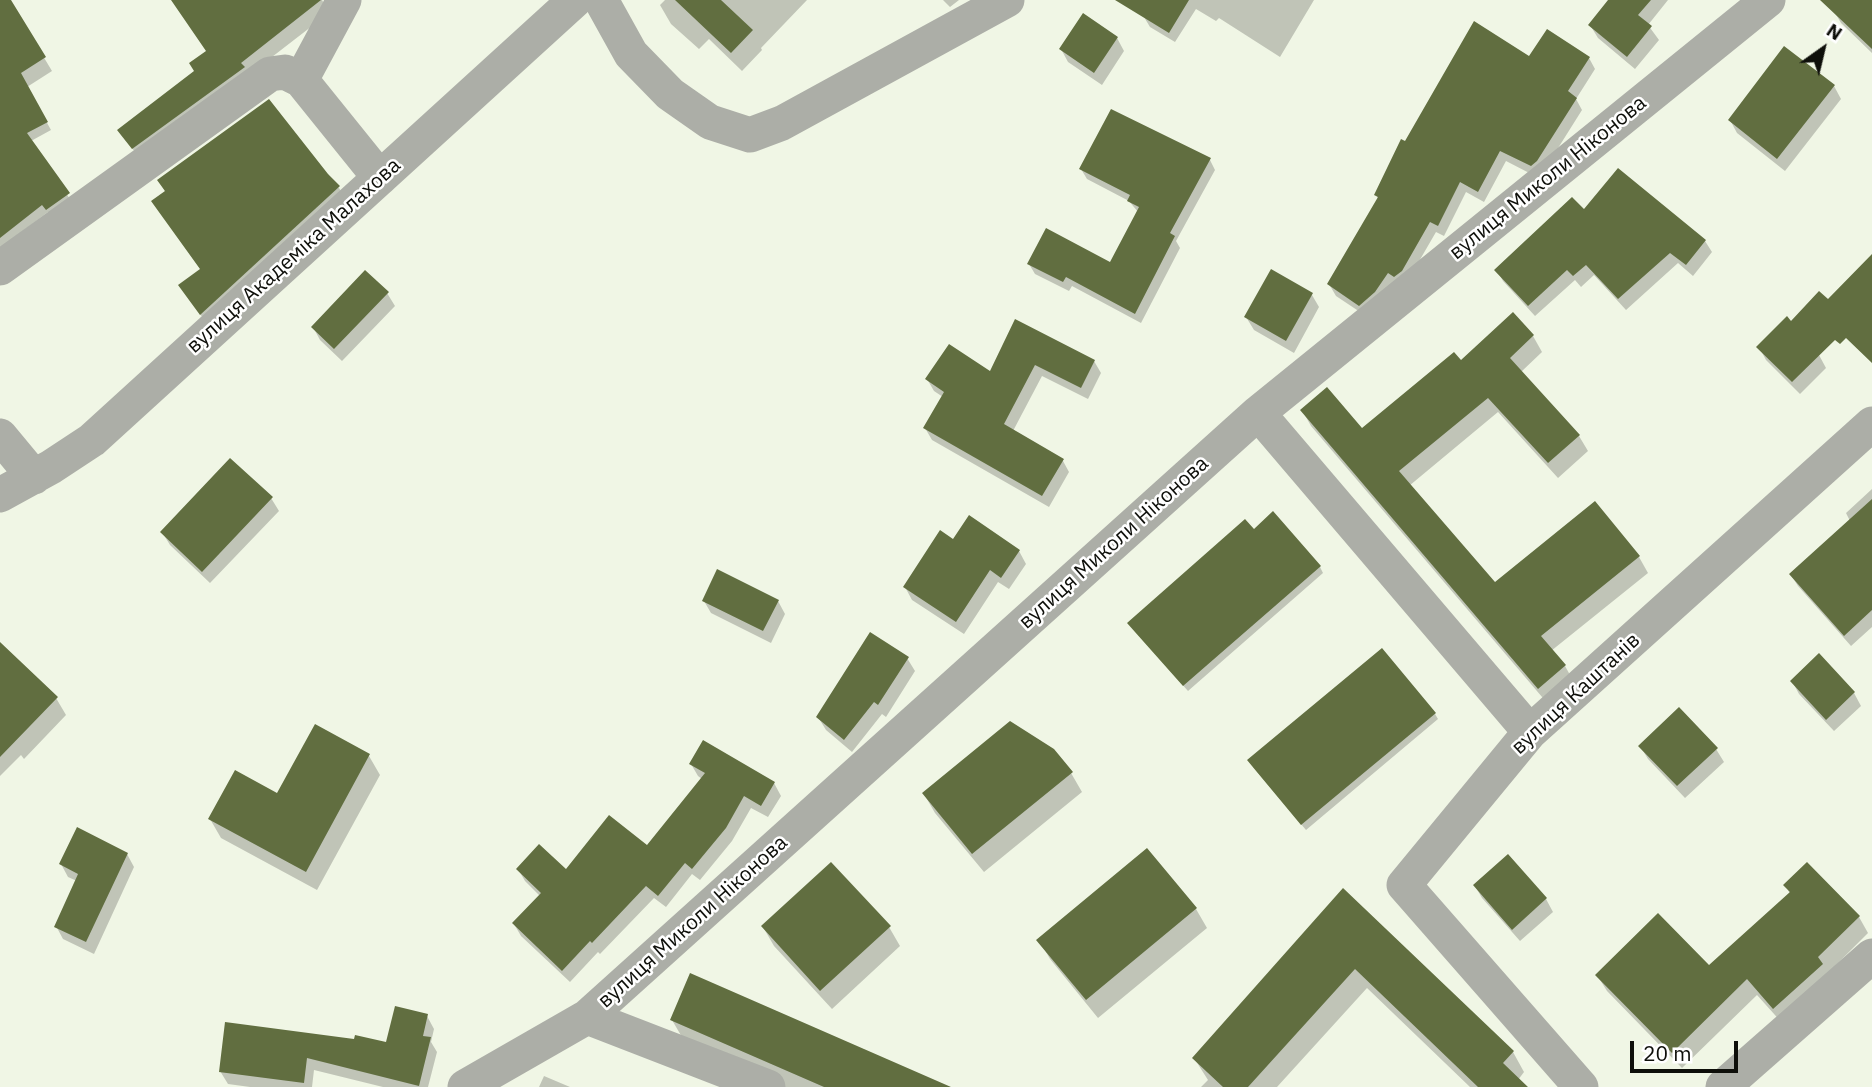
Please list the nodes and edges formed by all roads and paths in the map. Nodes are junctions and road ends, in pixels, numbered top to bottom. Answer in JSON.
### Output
{"nodes":[{"id":1,"x":344,"y":0,"type":"edge"},
{"id":2,"x":575,"y":0,"type":"edge"},
{"id":3,"x":601,"y":0,"type":"edge"},
{"id":4,"x":1007,"y":0,"type":"edge"},
{"id":5,"x":1768,"y":0,"type":"edge"},
{"id":6,"x":301,"y":80,"type":"junction"},
{"id":7,"x":380,"y":177,"type":"junction"},
{"id":8,"x":0,"y":268,"type":"edge"},
{"id":9,"x":1258,"y":413,"type":"junction"},
{"id":10,"x":1872,"y":424,"type":"edge"},
{"id":11,"x":0,"y":436,"type":"edge"},
{"id":12,"x":34,"y":477,"type":"junction"},
{"id":13,"x":0,"y":495,"type":"edge"},
{"id":14,"x":1530,"y":732,"type":"junction"},
{"id":15,"x":1872,"y":956,"type":"edge"},
{"id":16,"x":587,"y":1017,"type":"junction"},
{"id":17,"x":465,"y":1087,"type":"edge"},
{"id":18,"x":768,"y":1087,"type":"edge"},
{"id":19,"x":1581,"y":1087,"type":"edge"},
{"id":20,"x":1723,"y":1087,"type":"edge"}],
"edges":[{"from":1,"to":6,"type":"street"},
{"from":2,"to":7,"type":"street","name":"вулиця Академіка Малахова"},
{"from":3,"to":4,"type":"street"},
{"from":5,"to":9,"type":"street","name":"вулиця Миколи Ніконова"},
{"from":6,"to":7,"type":"street"},
{"from":6,"to":8,"type":"street"},
{"from":7,"to":12,"type":"street","name":"вулиця Академіка Малахова"},
{"from":9,"to":14,"type":"street"},
{"from":9,"to":16,"type":"street","name":"вулиця Миколи Ніконова"},
{"from":10,"to":14,"type":"street","name":"вулиця Каштанів"},
{"from":11,"to":12,"type":"street"},
{"from":12,"to":13,"type":"street","name":"вулиця Академіка Малахова"},
{"from":14,"to":19,"type":"street","name":"вулиця Каштанів"},
{"from":15,"to":20,"type":"street"},
{"from":16,"to":17,"type":"street","name":"вулиця Миколи Ніконова"},
{"from":16,"to":18,"type":"street"}]}
